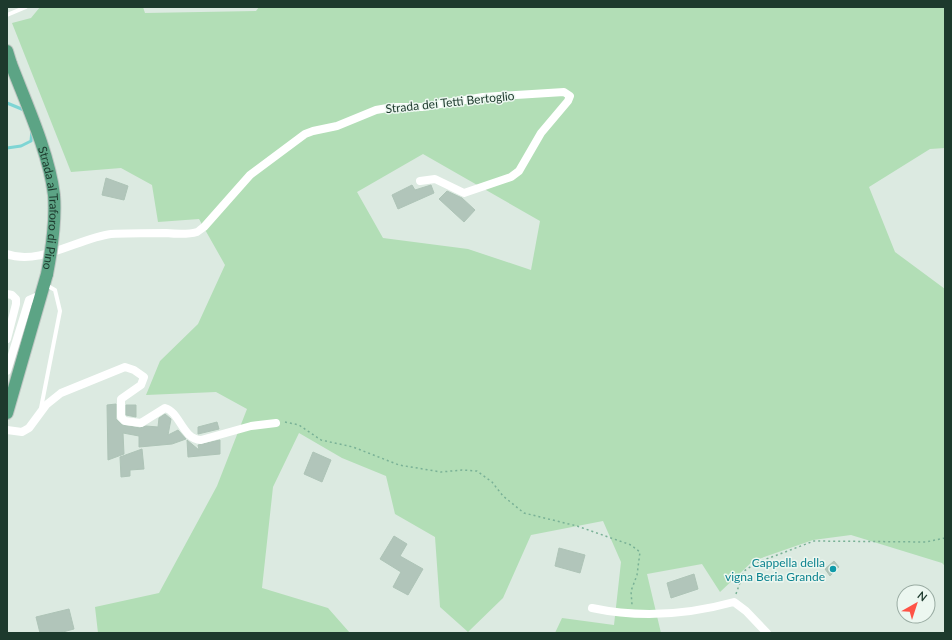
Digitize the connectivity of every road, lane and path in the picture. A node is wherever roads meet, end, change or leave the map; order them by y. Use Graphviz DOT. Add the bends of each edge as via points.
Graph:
graph roads {
  1 [pos="26,7"];
  2 [pos="7,16"];
  3 [pos="7,52"];
  4 [pos="420,181"];
  5 [pos="7,254"];
  6 [pos="44,284"];
  7 [pos="7,294"];
  8 [pos="7,339"];
  9 [pos="7,371"];
  10 [pos="7,413"];
  11 [pos="40,414"];
  12 [pos="276,423"];
  13 [pos="10,431"];
  14 [pos="945,538"];
  15 [pos="734,602"];
  16 [pos="592,608"];
  17 [pos="639,613"];
  18 [pos="767,633"];
  1 -- 2 [label="lane"];
  3 -- 6 [label="main road, Strada al Traforo di Pino, bridge" via="42,149 54,195 54,240"];
  4 -- 5 [label="street, Strada dei Tetti Bertoglio" via="435,179 464,193 510,177 519,171 537,139 570,96 564,92 483,97 422,107 376,110 337,126 305,134 250,175 197,232 110,234 40,255"];
  6 -- 9 [label="street" via="29,300"];
  6 -- 10 [label="main road, Strada al Traforo di Pino"];
  6 -- 11 [label="lane" via="56,290 60,311"];
  7 -- 8 [label="street" via="16,299"];
  11 -- 12 [label="street" via="61,393 125,367 141,374 144,381 141,386 121,399 123,420 141,423 165,408 188,434 197,440 251,426"];
  11 -- 13 [label="street" via="29,428 22,432"];
  12 -- 17 [label="path" via="299,425 321,440 353,447 399,465 441,472 477,471 524,513 577,526 631,545 640,552 637,575 631,591 631,605"];
  14 -- 15 [label="path" via="926,542 814,541 756,563 744,571"];
  15 -- 17 [label="street" via="705,610 675,614"];
  15 -- 18 [label="street"];
  16 -- 17 [label="street"];
}
